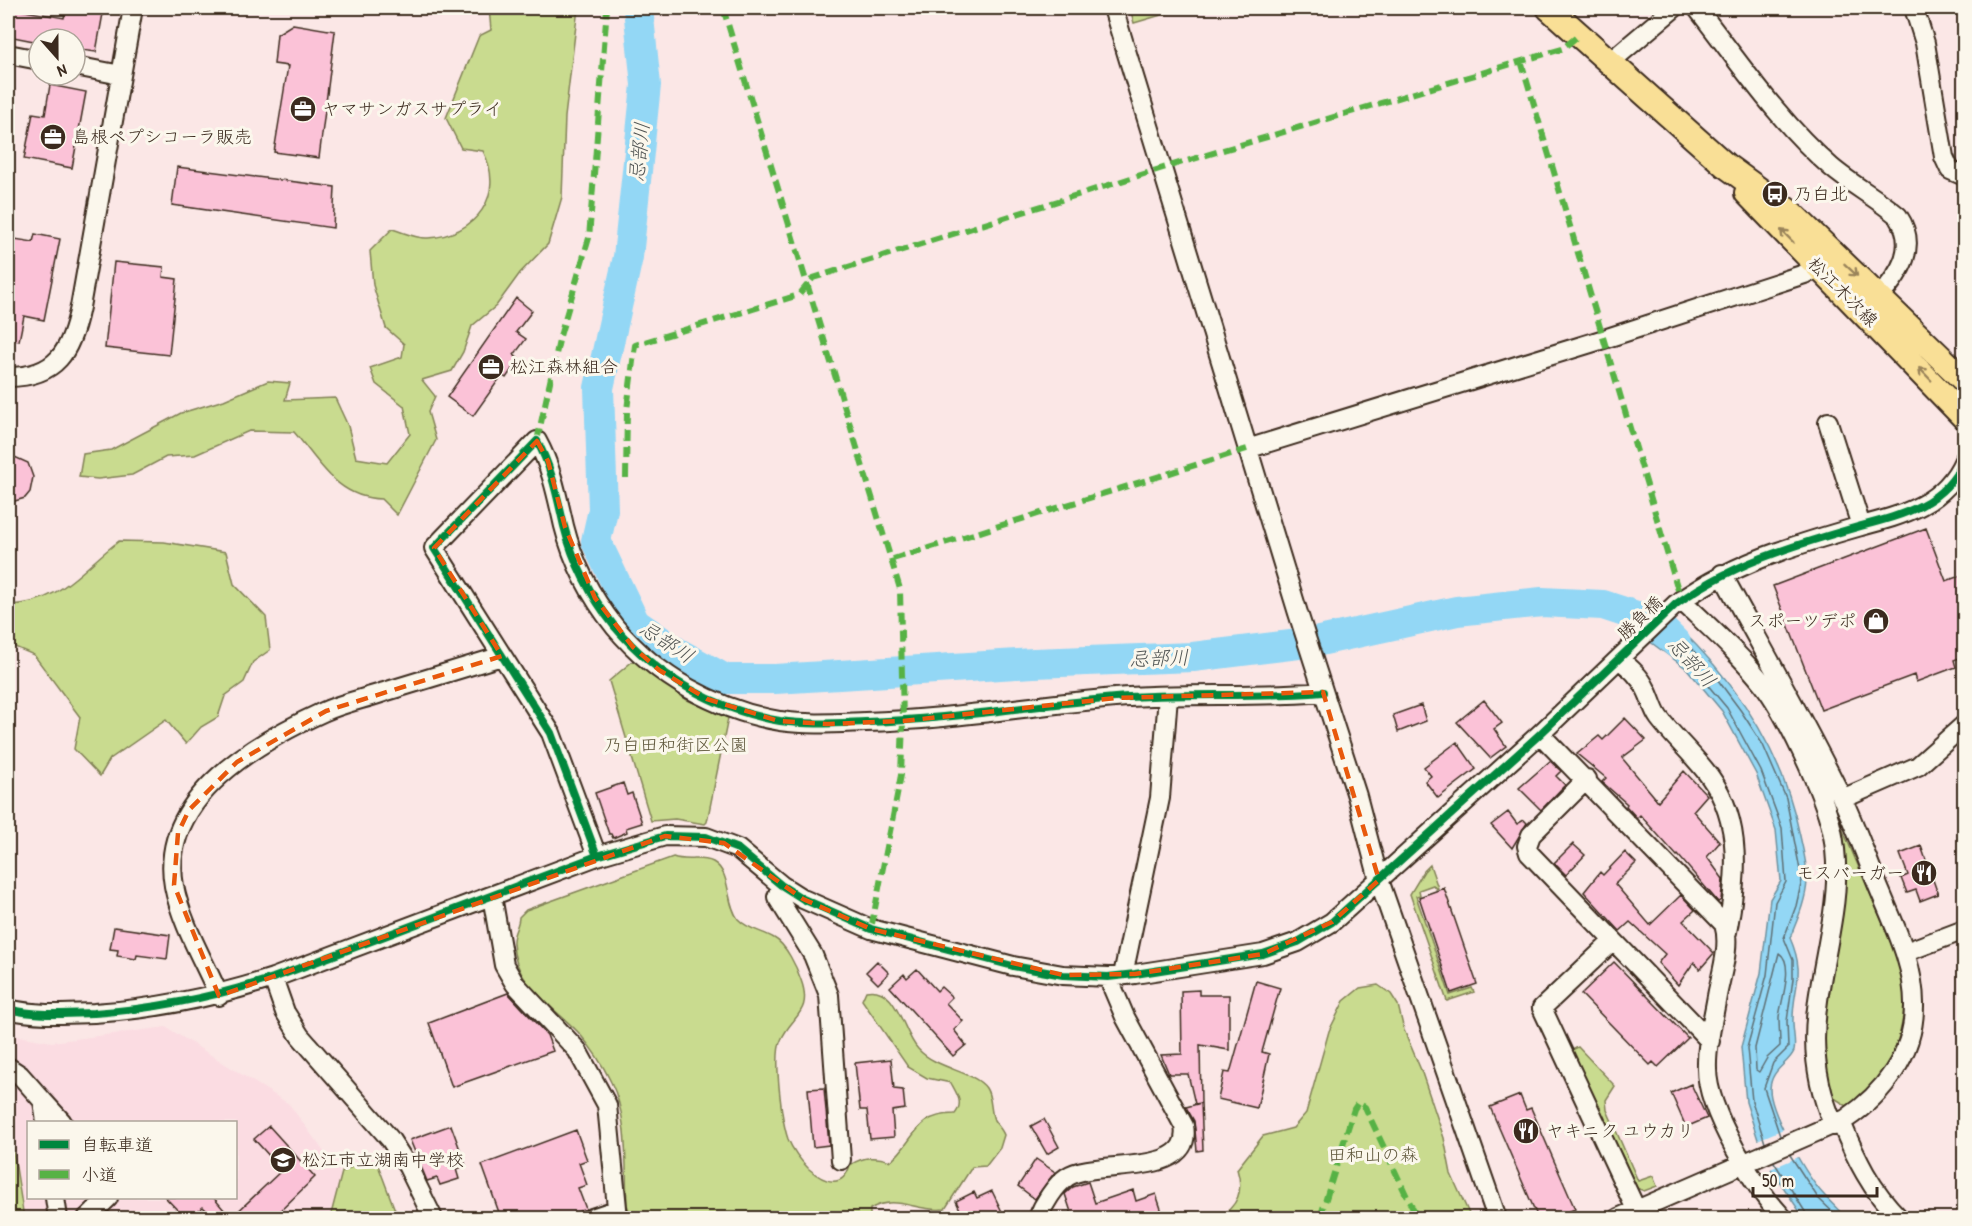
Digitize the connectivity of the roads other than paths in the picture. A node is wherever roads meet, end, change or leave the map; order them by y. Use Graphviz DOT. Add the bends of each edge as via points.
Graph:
graph roads {
  1 [pos="133,8"];
  2 [pos="1113,8"];
  3 [pos="1549,8"];
  4 [pos="1674,8"];
  5 [pos="1698,8"];
  6 [pos="1914,8"];
  7 [pos="8,54"];
  8 [pos="27,58"];
  9 [pos="1610,62"];
  10 [pos="87,68"];
  11 [pos="121,75"];
  12 [pos="1725,165"];
  13 [pos="1965,176"];
  14 [pos="1820,268"];
  15 [pos="1879,297"];
  16 [pos="8,377"];
  17 [pos="1965,380"];
  18 [pos="1965,417"];
  19 [pos="1828,422"];
  20 [pos="1247,449"];
  21 [pos="1965,460"];
  22 [pos="1861,526"];
  23 [pos="1722,574"];
  24 [pos="1679,602"];
  25 [pos="502,656"];
  26 [pos="1621,657"];
  27 [pos="1322,689"];
  28 [pos="1168,696"];
  29 [pos="1965,725"];
  30 [pos="1540,734"];
  31 [pos="1587,780"];
  32 [pos="1842,799"];
  33 [pos="597,856"];
  34 [pos="1379,880"];
  35 [pos="781,885"];
  36 [pos="492,896"];
  37 [pos="1965,930"];
  38 [pos="1727,932"];
  39 [pos="1613,941"];
  40 [pos="1906,952"];
  41 [pos="1115,976"];
  42 [pos="273,978"];
  43 [pos="219,996"];
  44 [pos="8,1009"];
  45 [pos="1710,1041"];
  46 [pos="8,1067"];
  47 [pos="43,1101"];
  48 [pos="46,1121"];
  49 [pos="61,1121"];
  50 [pos="1836,1124"];
  51 [pos="841,1160"];
  52 [pos="1749,1161"];
  53 [pos="55,1199"];
  54 [pos="106,1199"];
  55 [pos="617,1214"];
  56 [pos="1638,1215"];
  57 [pos="58,1218"];
  58 [pos="87,1218"];
  59 [pos="433,1218"];
  60 [pos="592,1218"];
  61 [pos="1038,1218"];
  62 [pos="1497,1218"];
  63 [pos="1618,1218"];
  64 [pos="1783,1218"];
  65 [pos="1899,1218"];
  1 -- 11 [label="street"];
  2 -- 20 [label="street"];
  3 -- 9 [label="main road, 松江木次線"];
  4 -- 9 [label="street"];
  5 -- 15 [label="street" via="1757,87 1809,145 1831,167 1898,216 1905,226 1909,242 1905,257"];
  6 -- 13 [label="street" via="1925,44 1944,157 1950,170"];
  7 -- 8 [label="street"];
  9 -- 12 [label="main road, 松江木次線"];
  10 -- 11 [label="street"];
  11 -- 16 [label="street" via="71,339 59,361 51,366 30,375"];
  14 -- 12 [label="main road, 松江木次線, one-way" via="1758,207"];
  12 -- 15 [label="main road, 松江木次線, one-way" via="1791,213"];
  18 -- 14 [label="main road, 松江木次線, one-way"];
  14 -- 20 [label="street"];
  15 -- 17 [label="main road, 松江木次線"];
  19 -- 22 [label="street"];
  20 -- 27 [label="street"];
  21 -- 22 [label="street, 勝負橋" via="1950,482 1927,503 1896,518"];
  22 -- 23 [label="street, 勝負橋"];
  23 -- 24 [label="street, 勝負橋"];
  23 -- 32 [label="street"];
  24 -- 26 [label="street, 勝負橋"];
  24 -- 50 [label="street" via="1746,664 1775,700 1829,811 1836,852 1836,890 1816,1002 1813,1042 1820,1089"];
  25 -- 28 [label="street" via="434,548 537,441 548,461 580,570 595,598 633,647 659,669 707,699 779,721 827,724 903,721"];
  25 -- 33 [label="street" via="555,743"];
  25 -- 43 [label="street" via="326,711 289,729 237,762 189,810 178,833 174,885"];
  26 -- 30 [label="street, 勝負橋"];
  26 -- 38 [label="street" via="1636,673 1658,716 1710,776 1726,807 1736,864"];
  27 -- 28 [label="street"];
  27 -- 34 [label="street"];
  28 -- 41 [label="street" via="1160,798"];
  29 -- 32 [label="street" via="1918,766"];
  30 -- 31 [label="street"];
  30 -- 34 [label="street, 勝負橋"];
  31 -- 38 [label="street" via="1724,924"];
  31 -- 39 [label="street" via="1531,835 1527,846 1535,860"];
  32 -- 40 [label="street"];
  33 -- 35 [label="street, 勝負橋" via="665,836 706,837 738,849"];
  33 -- 36 [label="street, 勝負橋"];
  34 -- 41 [label="street, 勝負橋" via="1332,922 1298,942 1263,954"];
  34 -- 62 [label="street"];
  35 -- 41 [label="street, 勝負橋" via="871,929 1013,966 1063,975"];
  35 -- 51 [label="street" via="777,897 813,955 829,995"];
  36 -- 42 [label="street, 勝負橋"];
  36 -- 55 [label="street" via="504,965 515,984 577,1050 607,1105"];
  37 -- 40 [label="street"];
  38 -- 45 [label="street"];
  39 -- 45 [label="street"];
  39 -- 56 [label="street" via="1542,1008"];
  40 -- 50 [label="street" via="1914,1009 1903,1056 1863,1108"];
  41 -- 61 [label="street" via="1125,1017 1184,1126 1186,1137 1182,1147 1167,1157 1067,1177"];
  42 -- 43 [label="street, 勝負橋"];
  42 -- 59 [label="street" via="285,1012 300,1036 390,1139"];
  43 -- 44 [label="street, 勝負橋" via="160,1007 63,1015"];
  45 -- 52 [label="street" via="1707,1082 1718,1111"];
  46 -- 47 [label="street"];
  47 -- 48 [label="street"];
  47 -- 49 [label="street"];
  50 -- 52 [label="street"];
  50 -- 65 [label="street" via="1860,1169"];
  52 -- 56 [label="street"];
  52 -- 64 [label="street" via="1755,1184"];
  53 -- 57 [label="street"];
  54 -- 58 [label="street"];
  55 -- 60 [label="street"];
  56 -- 63 [label="street"];
}
